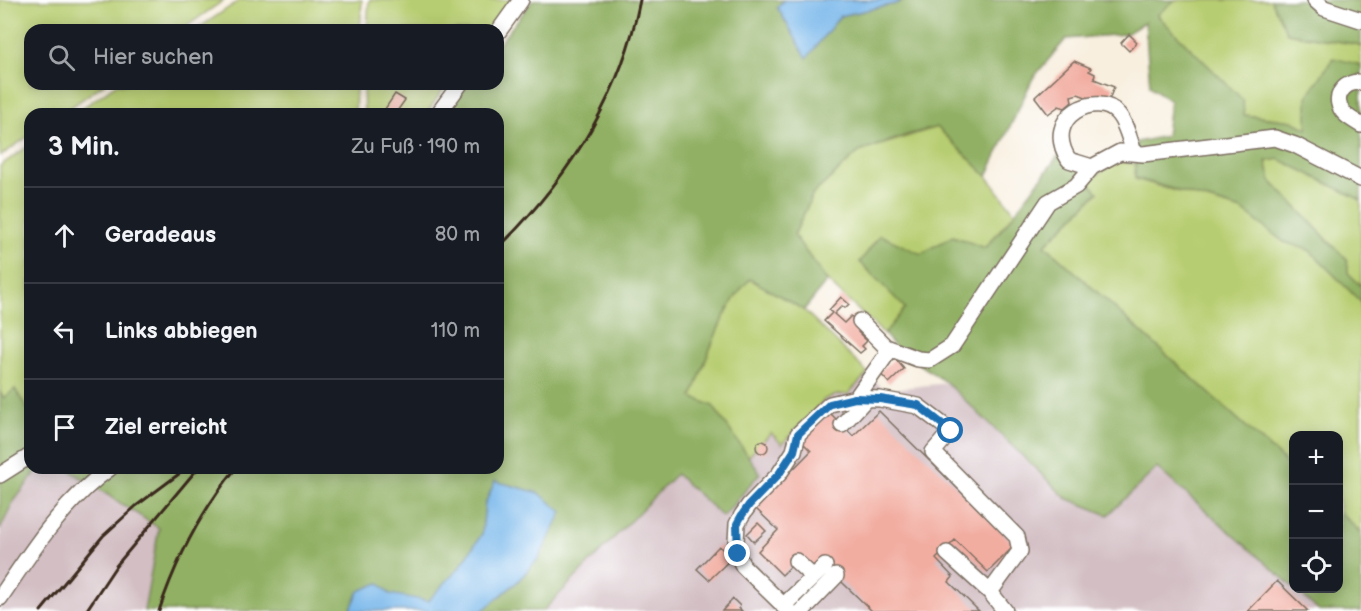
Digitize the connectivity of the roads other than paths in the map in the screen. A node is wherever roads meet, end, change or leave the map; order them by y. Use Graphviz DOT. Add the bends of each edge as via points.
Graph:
graph roads {
  1 [pos="521,0"];
  2 [pos="1316,0"];
  3 [pos="1361,20"];
  4 [pos="504,24"];
  5 [pos="1361,82"];
  6 [pos="456,90"];
  7 [pos="442,108"];
  8 [pos="1361,125"];
  9 [pos="1134,152"];
  10 [pos="1092,166"];
  11 [pos="1361,179"];
  12 [pos="860,321"];
  13 [pos="886,346"];
  14 [pos="861,398"];
  15 [pos="842,425"];
  16 [pos="24,460"];
  17 [pos="103,474"];
  18 [pos="0,475"];
  19 [pos="947,553"];
  20 [pos="792,565"];
  21 [pos="809,580"];
  22 [pos="990,592"];
  23 [pos="0,598"];
  24 [pos="786,608"];
  25 [pos="802,611"];
  26 [pos="1005,611"];
  1 -- 4 [label="street"];
  2 -- 3 [label="street" via="1324,8"];
  5 -- 8 [label="street" via="1344,86 1338,104 1344,114"];
  6 -- 7 [label="street"];
  9 -- 10 [label="street" via="1120,152"];
  9 -- 10 [label="street" via="1119,114 1103,106 1083,107 1067,120 1060,137 1069,160"];
  9 -- 11 [label="street" via="1161,153 1275,138"];
  10 -- 13 [label="street" via="1076,186 1048,202 952,346 930,360"];
  12 -- 13 [label="street"];
  13 -- 14 [label="street" via="887,354"];
  14 -- 15 [label="street"];
  14 -- 22 [label="street" via="918,405 951,431 933,452 1017,537 1020,551"];
  14 -- 24 [label="street" via="830,404 798,434 794,451 779,474 749,505 737,524 737,548 743,566"];
  16 -- 18 [label="street"];
  17 -- 23 [label="street" via="41,536"];
  19 -- 22 [label="street"];
  20 -- 21 [label="street"];
  21 -- 24 [label="street"];
  21 -- 25 [label="street" via="831,571"];
  22 -- 26 [label="street"];
}
